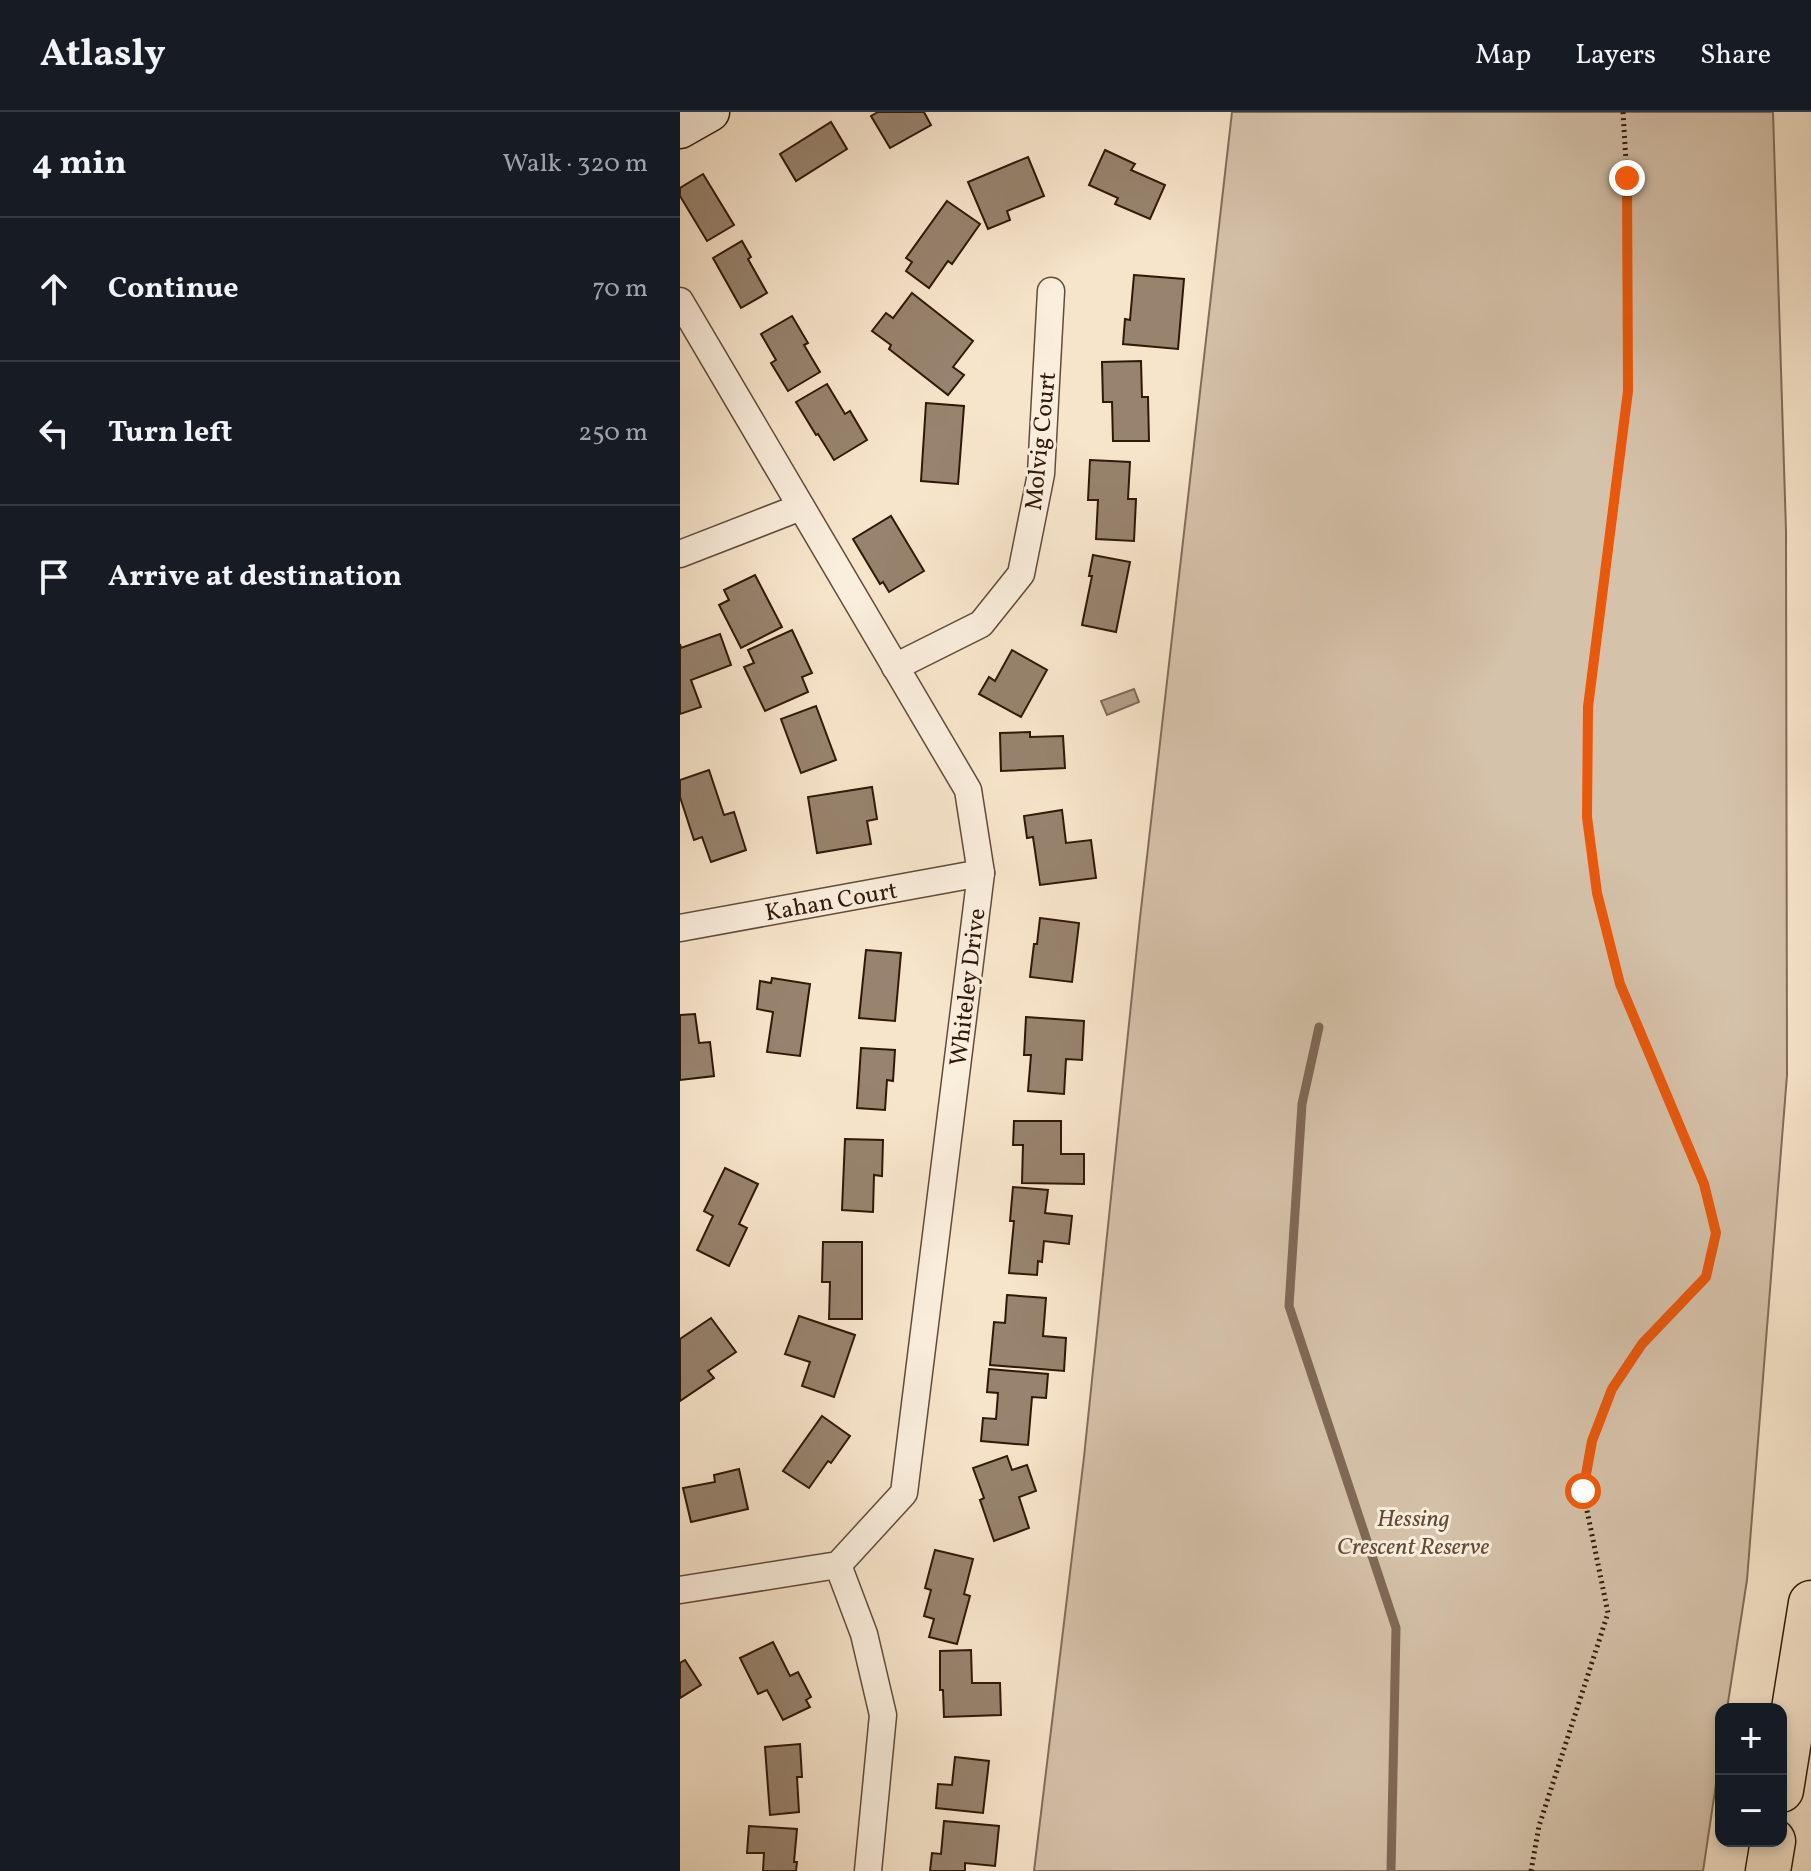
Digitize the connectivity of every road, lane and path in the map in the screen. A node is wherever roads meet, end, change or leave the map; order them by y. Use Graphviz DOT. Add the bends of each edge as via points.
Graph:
graph roads {
  1 [pos="710,112"];
  2 [pos="1623,112"];
  3 [pos="680,129"];
  4 [pos="1051,291"];
  5 [pos="680,301"];
  6 [pos="801,507"];
  7 [pos="680,554"];
  8 [pos="895,667"];
  9 [pos="981,873"];
  10 [pos="680,928"];
  11 [pos="838,1565"];
  12 [pos="680,1590"];
  13 [pos="1811,1603"];
  14 [pos="1783,1775"];
  15 [pos="1772,1847"];
  16 [pos="868,1871"];
  17 [pos="1531,1871"];
  18 [pos="1768,1871"];
  1 -- 3 [label="street"];
  2 -- 17 [label="path" via="1628,391 1588,707 1587,817 1597,893 1620,984 1704,1184 1716,1233 1706,1277 1642,1344 1612,1389 1592,1441 1583,1491 1608,1613 1539,1826"];
  4 -- 8 [label="street, Molvig Court" via="1041,474 1021,574 981,624"];
  5 -- 6 [label="street, Whiteley Drive"];
  6 -- 7 [label="street"];
  6 -- 8 [label="street, Whiteley Drive"];
  8 -- 9 [label="street, Whiteley Drive" via="968,790"];
  9 -- 10 [label="street, Kahan Court"];
  9 -- 11 [label="street, Whiteley Drive" via="904,1493"];
  11 -- 12 [label="street"];
  11 -- 16 [label="street" via="864,1634 883,1715"];
  13 -- 14 [label="highway"];
  15 -- 18 [label="highway"];
}
